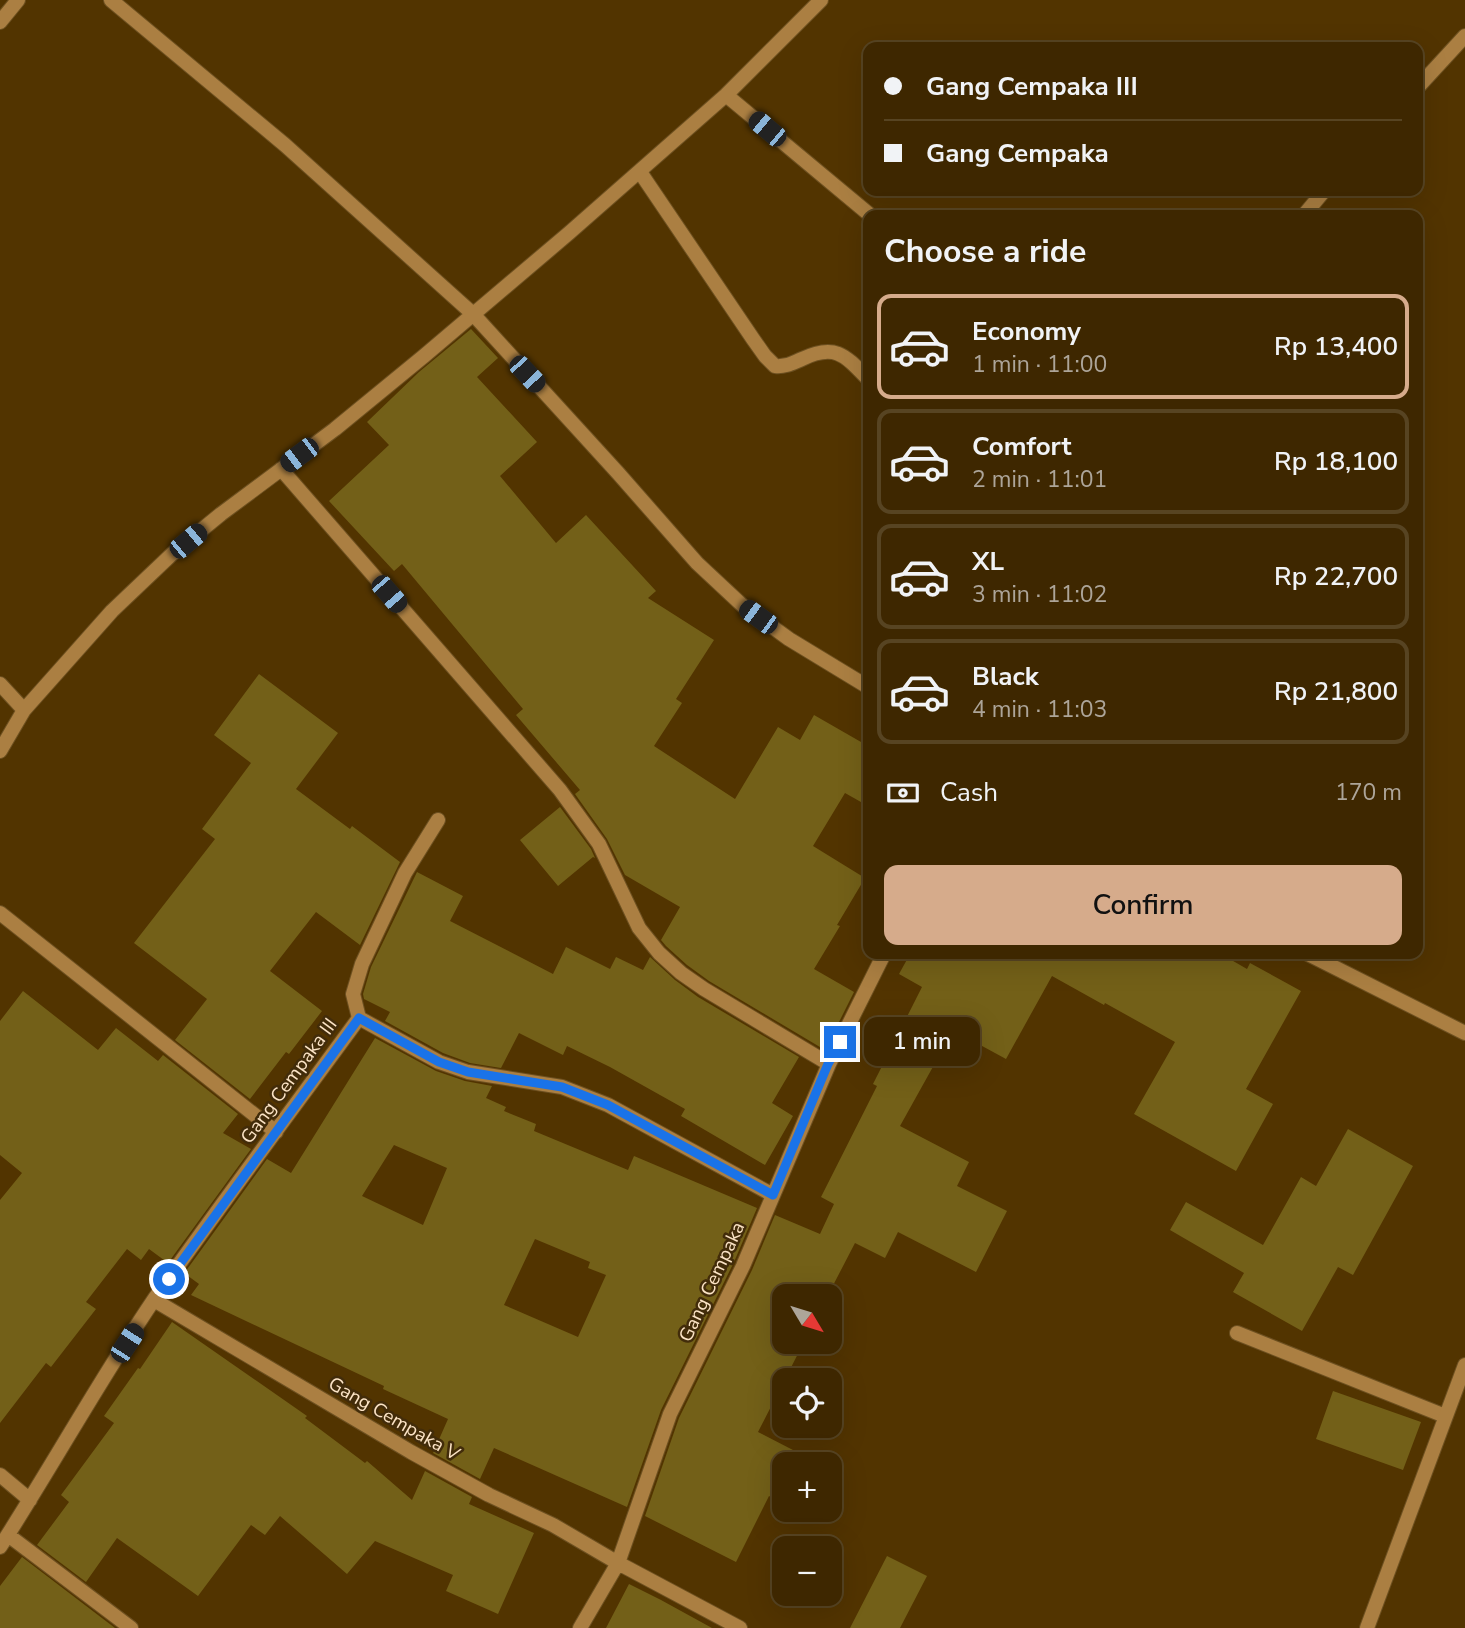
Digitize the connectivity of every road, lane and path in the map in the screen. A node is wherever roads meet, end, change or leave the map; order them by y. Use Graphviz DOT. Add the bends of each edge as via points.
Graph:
graph roads {
  1 [pos="18,0"];
  2 [pos="111,0"];
  3 [pos="821,0"];
  4 [pos="0,22"];
  5 [pos="1465,36"];
  6 [pos="1423,82"];
  7 [pos="726,95"];
  8 [pos="640,172"];
  9 [pos="1320,196"];
  10 [pos="864,210"];
  11 [pos="1308,210"];
  12 [pos="473,314"];
  13 [pos="863,374"];
  14 [pos="281,469"];
  15 [pos="0,684"];
  16 [pos="863,684"];
  17 [pos="24,710"];
  18 [pos="0,751"];
  19 [pos="438,820"];
  20 [pos="0,913"];
  21 [pos="881,959"];
  22 [pos="1318,959"];
  23 [pos="359,1018"];
  24 [pos="1465,1033"];
  25 [pos="828,1064"];
  26 [pos="276,1132"];
  27 [pos="773,1195"];
  28 [pos="154,1300"];
  29 [pos="1237,1333"];
  30 [pos="1465,1365"];
  31 [pos="1445,1416"];
  32 [pos="0,1475"];
  33 [pos="30,1500"];
  34 [pos="4,1541"];
  35 [pos="618,1563"];
  36 [pos="131,1628"];
  37 [pos="580,1628"];
  38 [pos="740,1628"];
  39 [pos="1367,1628"];
  1 -- 4 [label="street"];
  2 -- 12 [label="street" via="285,145"];
  3 -- 7 [label="street"];
  5 -- 6 [label="street"];
  7 -- 8 [label="street"];
  7 -- 10 [label="street"];
  8 -- 12 [label="street"];
  8 -- 13 [label="street" via="775,366 785,367 815,352 833,351"];
  9 -- 11 [label="street"];
  12 -- 14 [label="street"];
  12 -- 16 [label="street" via="697,563 742,605"];
  14 -- 17 [label="street" via="172,554 112,611"];
  14 -- 25 [label="street" via="579,814 599,844 639,928 659,953 704,989"];
  15 -- 17 [label="street"];
  17 -- 18 [label="street"];
  19 -- 23 [label="street" via="405,873 362,964 353,994"];
  20 -- 26 [label="street"];
  21 -- 25 [label="street, Gang Cempaka"];
  22 -- 24 [label="street"];
  23 -- 26 [label="street, Gang Cempaka III"];
  23 -- 27 [label="street, Gang Cempaka III" via="458,1069 562,1087 608,1105"];
  25 -- 27 [label="street, Gang Cempaka"];
  26 -- 28 [label="street, Gang Cempaka III"];
  27 -- 35 [label="street, Gang Cempaka" via="670,1414"];
  28 -- 33 [label="street, Gang Cempaka III"];
  28 -- 35 [label="street, Gang Cempaka V" via="411,1452"];
  29 -- 31 [label="street"];
  30 -- 31 [label="street"];
  31 -- 39 [label="street"];
  32 -- 33 [label="street"];
  33 -- 34 [label="street, Gang Cempaka III"];
  34 -- 36 [label="street"];
  35 -- 37 [label="street, Gang Cempaka"];
  35 -- 38 [label="street, Gang Cempaka V"];
}
